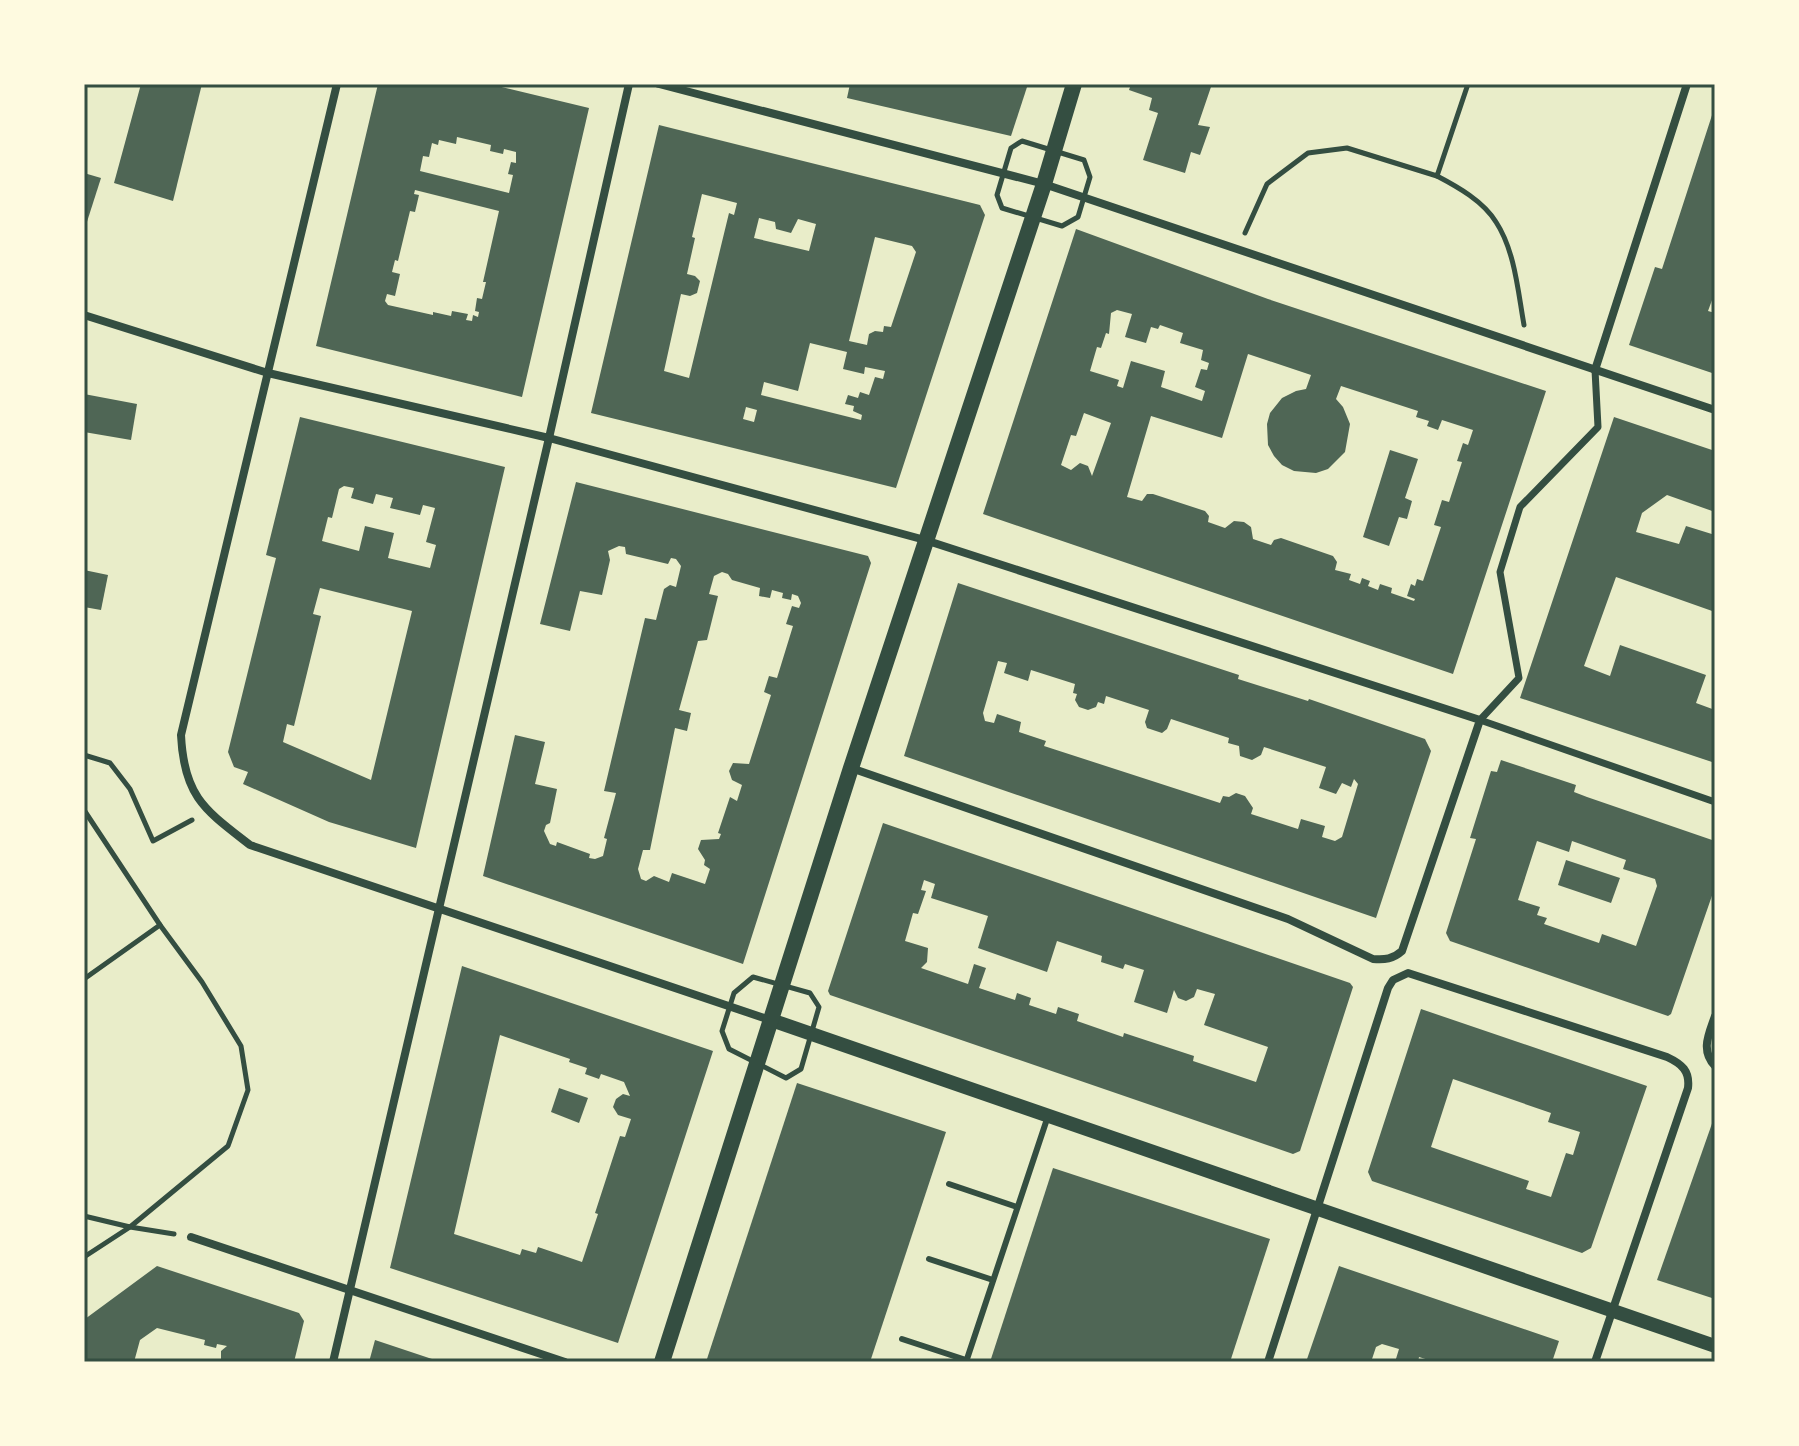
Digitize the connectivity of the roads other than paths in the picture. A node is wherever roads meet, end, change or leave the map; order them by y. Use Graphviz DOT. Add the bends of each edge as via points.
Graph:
graph roads {
  1 [pos="337,84"];
  2 [pos="629,84"];
  3 [pos="659,84"];
  4 [pos="1074,84"];
  5 [pos="1687,84"];
  6 [pos="1044,184"];
  7 [pos="84,315"];
  8 [pos="1595,370"];
  9 [pos="268,373"];
  10 [pos="1715,410"];
  11 [pos="549,438"];
  12 [pos="925,540"];
  13 [pos="1480,720"];
  14 [pos="851,768"];
  15 [pos="1715,802"];
  16 [pos="439,908"];
  17 [pos="1715,1016"];
  18 [pos="771,1020"];
  19 [pos="1715,1066"];
  20 [pos="1048,1116"];
  21 [pos="949,1184"];
  22 [pos="1017,1207"];
  23 [pos="1318,1209"];
  24 [pos="191,1237"];
  25 [pos="929,1259"];
  26 [pos="993,1280"];
  27 [pos="350,1290"];
  28 [pos="1613,1311"];
  29 [pos="902,1339"];
  30 [pos="1715,1346"];
  31 [pos="966,1361"];
  32 [pos="333,1362"];
  33 [pos="565,1362"];
  34 [pos="662,1362"];
  35 [pos="1268,1362"];
  36 [pos="1595,1362"];
  1 -- 9 [label="street"];
  2 -- 11 [label="street"];
  3 -- 6 [label="street"];
  4 -- 6 [label="main road"];
  5 -- 8 [label="street"];
  6 -- 8 [label="street"];
  6 -- 12 [label="main road"];
  7 -- 9 [label="street"];
  8 -- 10 [label="street"];
  8 -- 13 [label="street" via="1598,427 1520,507 1500,572 1519,678"];
  9 -- 11 [label="street"];
  9 -- 16 [label="street" via="181,735 192,788 207,812 250,845"];
  11 -- 12 [label="street"];
  11 -- 16 [label="street"];
  12 -- 13 [label="street"];
  12 -- 14 [label="main road"];
  13 -- 14 [label="street" via="1402,951 1389,959 1373,959 1288,919"];
  13 -- 15 [label="street"];
  14 -- 18 [label="main road"];
  16 -- 18 [label="street"];
  16 -- 27 [label="street"];
  17 -- 19 [label="street" via="1705,1047"];
  18 -- 20 [label="street"];
  18 -- 34 [label="main road"];
  20 -- 22 [label="lane"];
  20 -- 23 [label="street"];
  21 -- 22 [label="lane"];
  22 -- 26 [label="lane"];
  23 -- 28 [label="street"];
  23 -- 28 [label="street" via="1388,988 1399,976 1432,979 1667,1057 1685,1069 1688,1088"];
  23 -- 35 [label="street"];
  24 -- 27 [label="street"];
  25 -- 26 [label="lane"];
  26 -- 31 [label="lane"];
  27 -- 32 [label="street"];
  27 -- 33 [label="street"];
  28 -- 30 [label="street"];
  28 -- 36 [label="street"];
  29 -- 31 [label="lane"];
}
